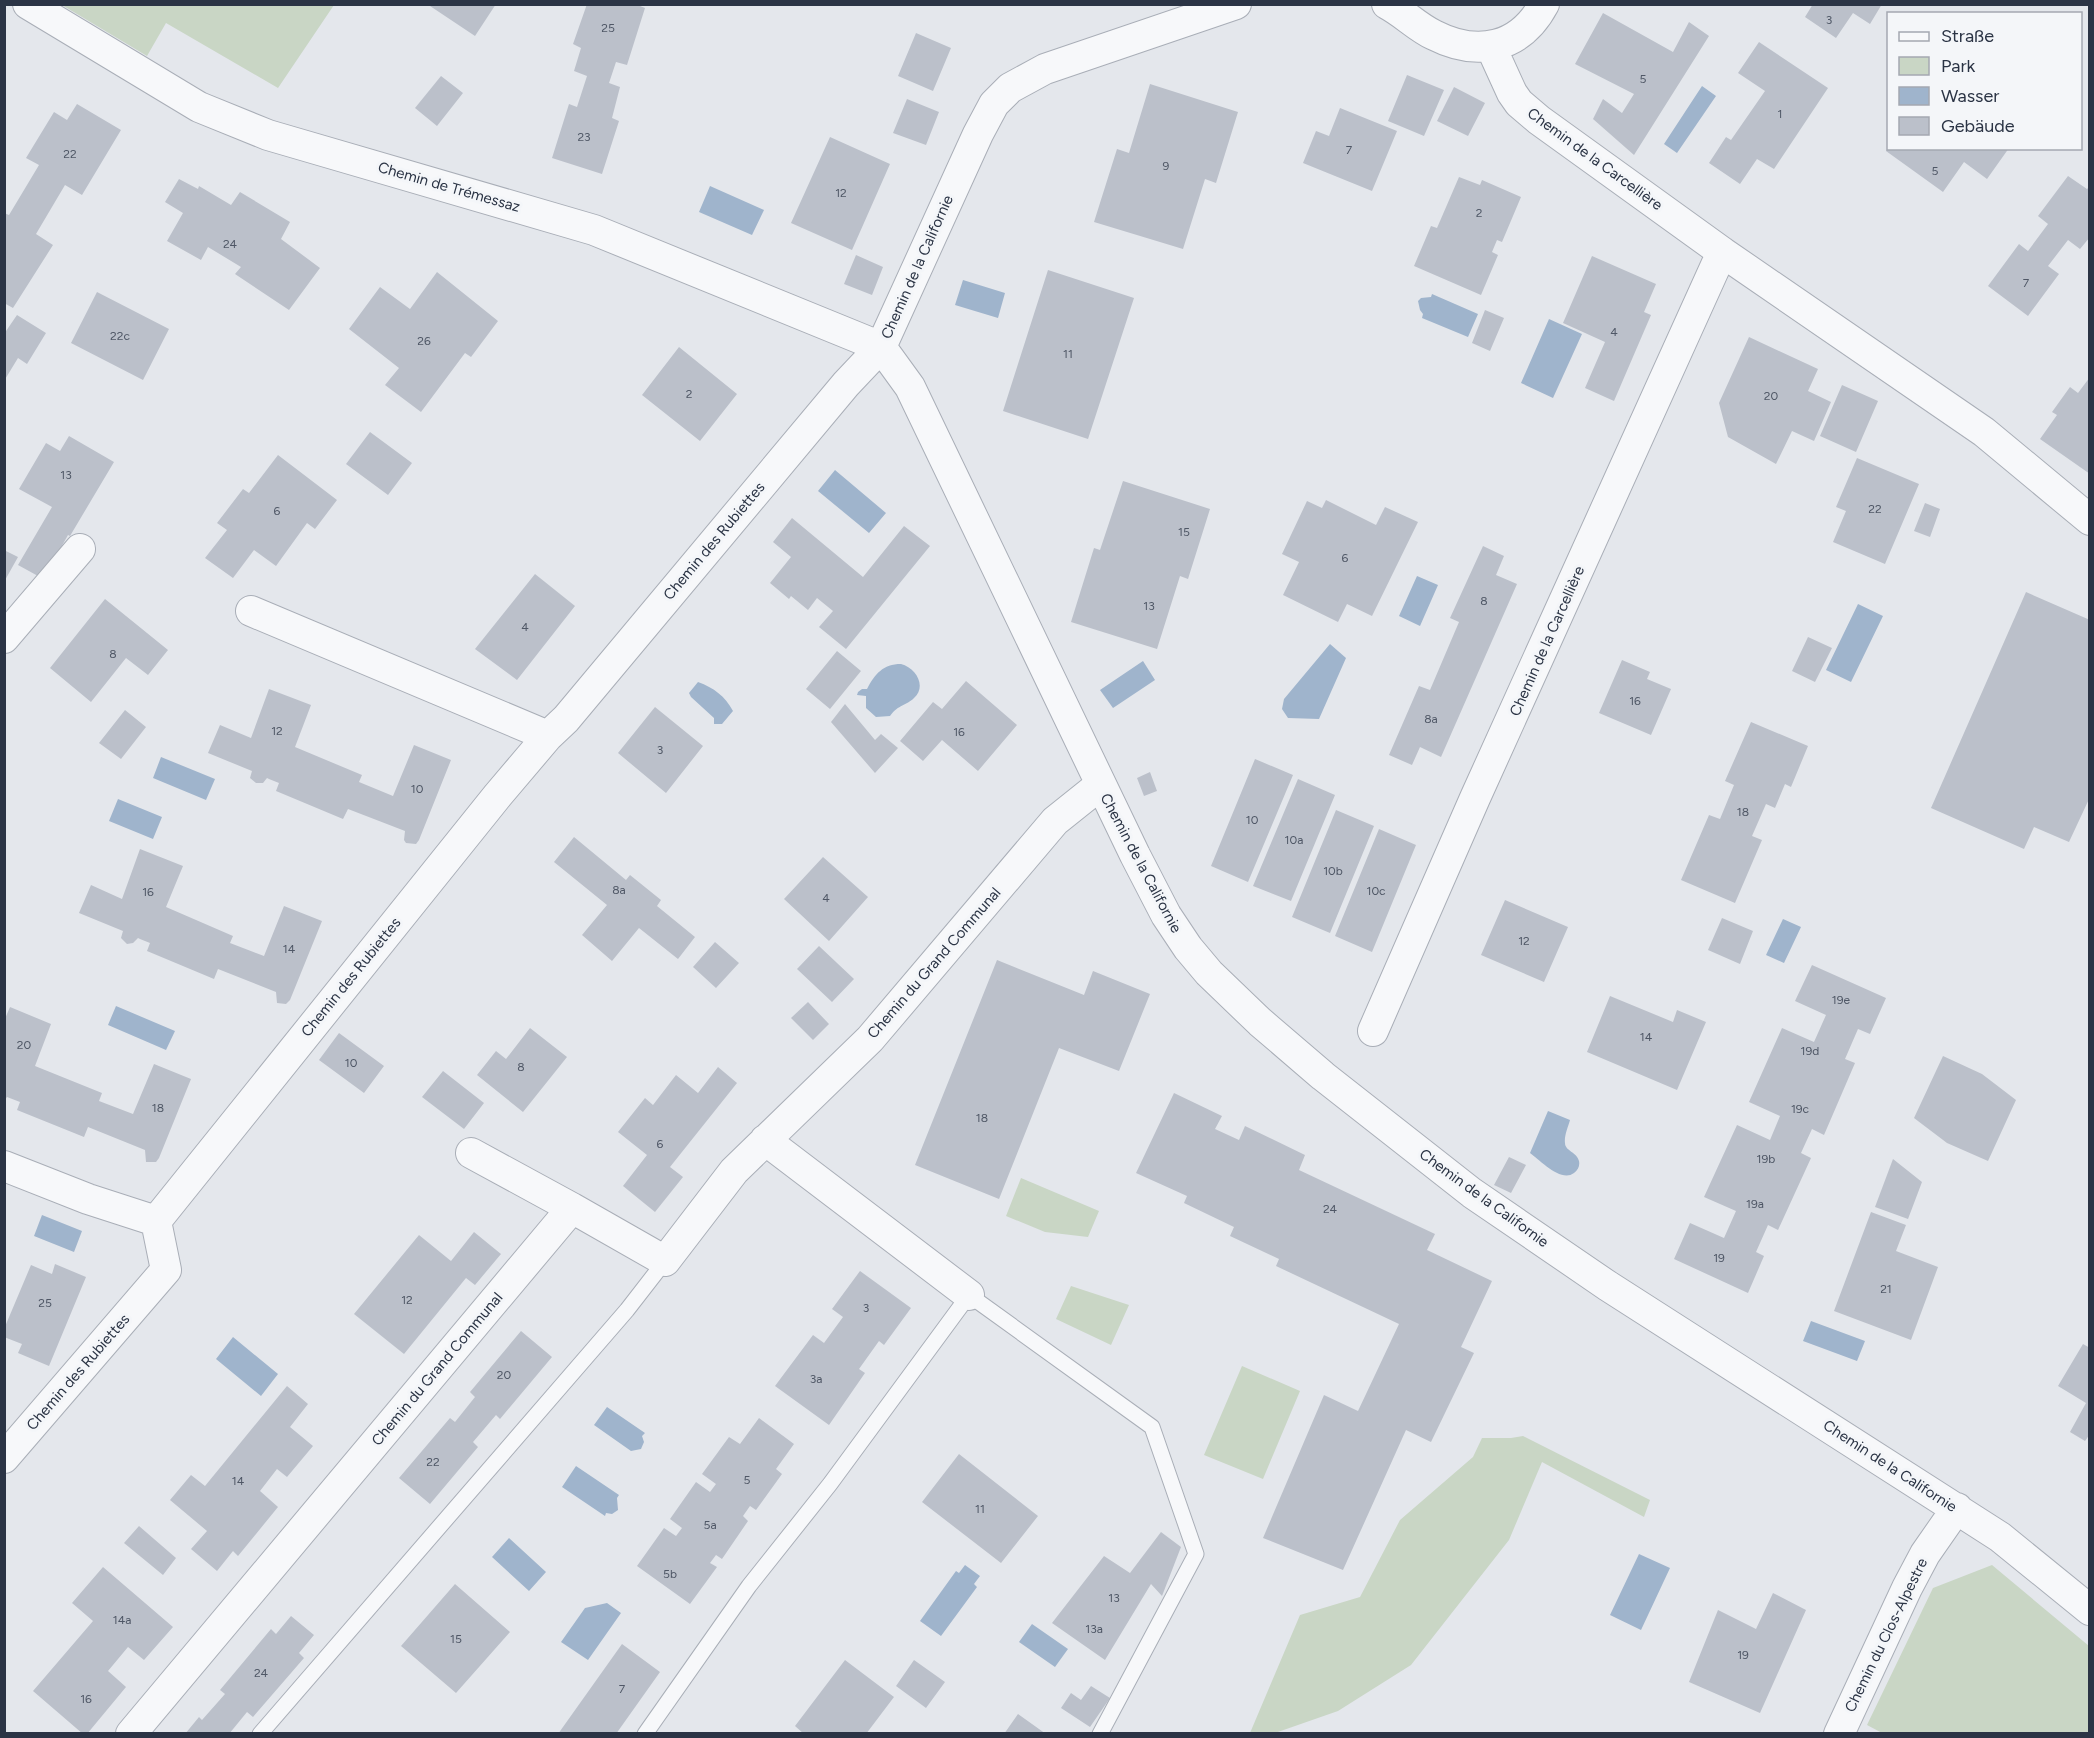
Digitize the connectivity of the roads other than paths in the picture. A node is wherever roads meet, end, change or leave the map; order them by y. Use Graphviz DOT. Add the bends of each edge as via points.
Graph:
graph roads {
  1 [pos="28,4"];
  2 [pos="1236,4"];
  3 [pos="1387,4"];
  4 [pos="1544,4"];
  5 [pos="1491,47"];
  6 [pos="1722,252"];
  7 [pos="881,347"];
  8 [pos="2090,520"];
  9 [pos="80,549"];
  10 [pos="251,612"];
  11 [pos="4,638"];
  12 [pos="548,735"];
  13 [pos="1100,785"];
  14 [pos="1373,1031"];
  15 [pos="765,1140"];
  16 [pos="471,1153"];
  17 [pos="4,1166"];
  18 [pos="572,1208"];
  19 [pos="156,1221"];
  20 [pos="665,1261"];
  21 [pos="969,1295"];
  22 [pos="4,1458"];
  23 [pos="1957,1508"];
  24 [pos="2090,1610"];
  25 [pos="131,1734"];
  26 [pos="260,1734"];
  27 [pos="645,1734"];
  28 [pos="1100,1734"];
  29 [pos="1839,1734"];
  1 -- 7 [label="street, Chemin de Trémessaz" via="199,107 268,135 594,230"];
  2 -- 7 [label="street, Chemin de la Californie" via="1061,62 1001,97 978,134"];
  3 -- 5 [label="street" via="1453,44"];
  4 -- 5 [label="street" via="1526,30"];
  5 -- 6 [label="street, Chemin de la Carcellière" via="1508,88 1519,103"];
  6 -- 8 [label="street, Chemin de la Carcellière" via="1984,432"];
  6 -- 14 [label="street, Chemin de la Carcellière"];
  7 -- 12 [label="street, Chemin des Rubiettes" via="566,719"];
  7 -- 13 [label="street, Chemin de la Californie" via="910,387"];
  9 -- 11 [label="street"];
  10 -- 12 [label="street"];
  12 -- 19 [label="street, Chemin des Rubiettes"];
  13 -- 15 [label="street, Chemin du Grand Communal" via="1055,821 870,1039"];
  13 -- 23 [label="street, Chemin de la Californie" via="1161,905 1188,948 1217,981 1310,1066 1472,1193 1608,1286"];
  15 -- 20 [label="street, Chemin du Grand Communal" via="734,1171"];
  15 -- 21 [label="street"];
  16 -- 18 [label="street"];
  17 -- 19 [label="street"];
  18 -- 20 [label="street"];
  18 -- 25 [label="street, Chemin du Grand Communal"];
  19 -- 22 [label="street, Chemin des Rubiettes" via="166,1270"];
  20 -- 26 [label="lane" via="627,1310"];
  21 -- 27 [label="lane" via="830,1484 749,1586"];
  21 -- 28 [label="lane" via="1152,1427 1196,1554"];
  23 -- 24 [label="street, Chemin de la Californie" via="2000,1537"];
  23 -- 29 [label="street, Chemin du Clos-Alpestre" via="1925,1554"];
}
